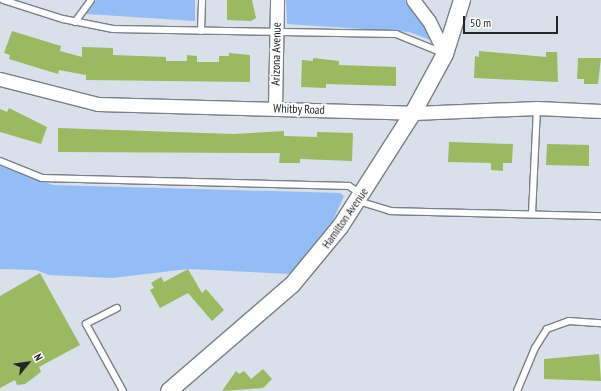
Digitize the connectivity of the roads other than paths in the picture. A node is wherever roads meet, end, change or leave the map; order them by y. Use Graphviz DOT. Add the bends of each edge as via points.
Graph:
graph roads {
  1 [pos="3,0"];
  2 [pos="91,0"];
  3 [pos="202,0"];
  4 [pos="277,0"];
  5 [pos="413,0"];
  6 [pos="462,0"];
  7 [pos="75,22"];
  8 [pos="276,29"];
  9 [pos="201,31"];
  10 [pos="445,54"];
  11 [pos="0,78"];
  12 [pos="275,108"];
  13 [pos="537,108"];
  14 [pos="601,111"];
  15 [pos="413,113"];
  16 [pos="0,161"];
  17 [pos="360,198"];
  18 [pos="532,214"];
  19 [pos="601,216"];
  20 [pos="117,308"];
  21 [pos="601,322"];
  22 [pos="123,391"];
  23 [pos="169,391"];
  24 [pos="517,391"];
  1 -- 7 [label="lane"];
  2 -- 7 [label="lane"];
  3 -- 9 [label="lane"];
  4 -- 8 [label="street, Arizona Avenue"];
  5 -- 10 [label="street" via="429,20"];
  6 -- 10 [label="street, Hamilton Avenue"];
  7 -- 9 [label="lane" via="113,29"];
  8 -- 9 [label="lane"];
  8 -- 10 [label="lane" via="396,34"];
  8 -- 12 [label="street, Arizona Avenue"];
  10 -- 15 [label="street, Hamilton Avenue"];
  11 -- 12 [label="street, Whitby Road" via="65,98 98,104"];
  12 -- 15 [label="street, Whitby Road"];
  13 -- 14 [label="street, Whitby Road"];
  13 -- 15 [label="street, Whitby Road"];
  13 -- 18 [label="lane"];
  15 -- 17 [label="street, Hamilton Avenue"];
  16 -- 17 [label="lane" via="42,178 349,186"];
  17 -- 18 [label="lane" via="390,211"];
  17 -- 23 [label="street, Hamilton Avenue" via="292,285"];
  18 -- 19 [label="lane"];
  20 -- 22 [label="lane" via="86,324"];
  21 -- 24 [label="lane" via="569,321 547,329 535,348"];
}
